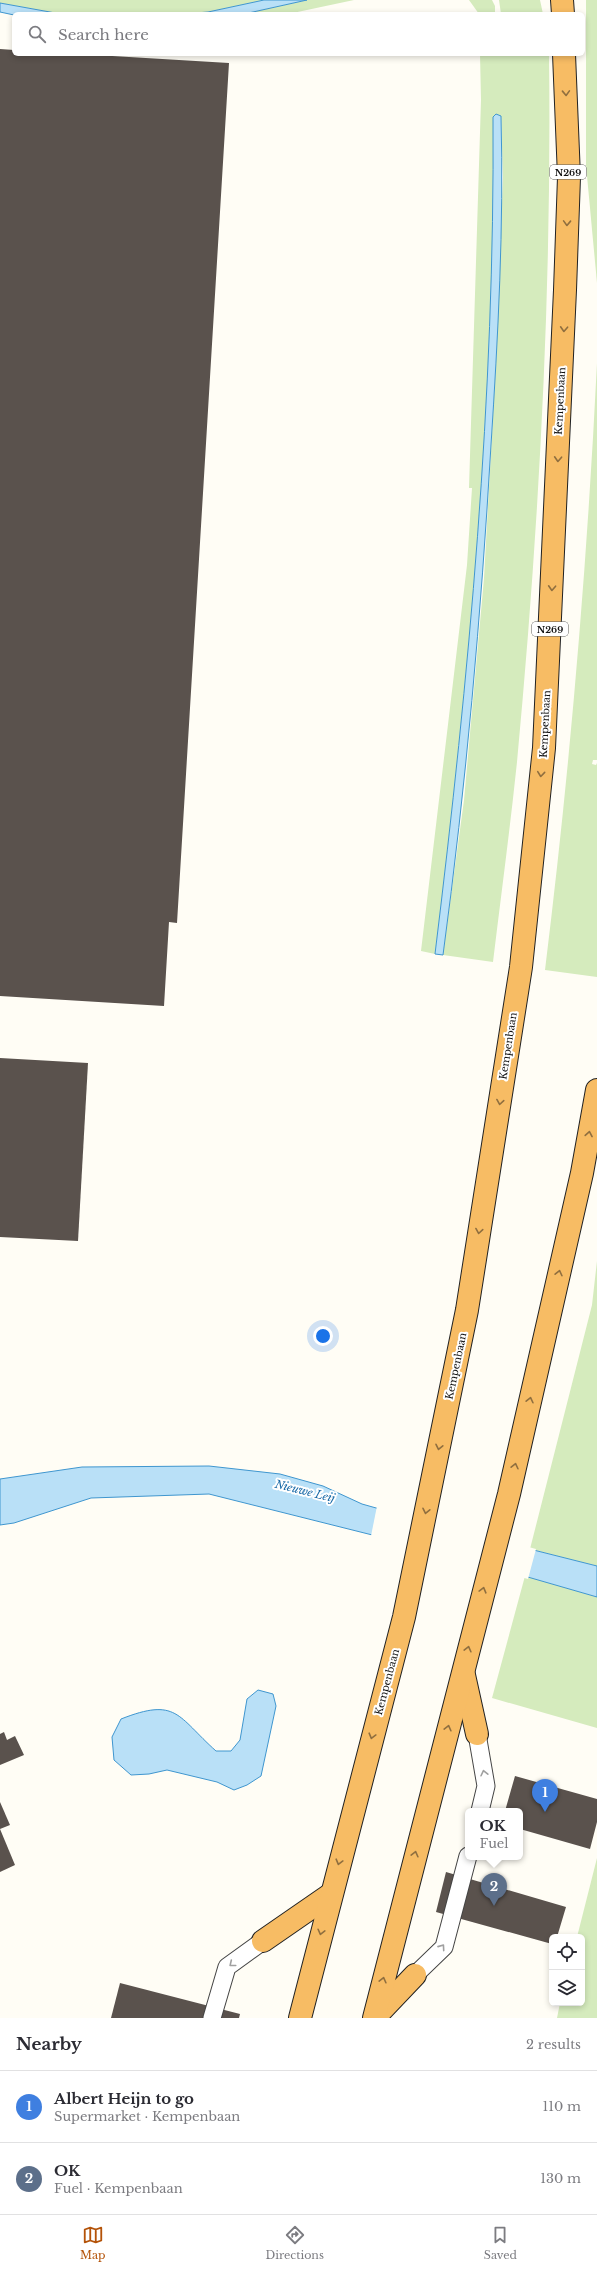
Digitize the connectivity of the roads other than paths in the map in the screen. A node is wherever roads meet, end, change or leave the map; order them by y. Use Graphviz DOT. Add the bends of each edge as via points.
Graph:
graph roads {
  1 [pos="562,0"];
  2 [pos="563,12"];
  3 [pos="564,56"];
  4 [pos="597,1090"];
  5 [pos="462,1670"];
  6 [pos="477,1734"];
  7 [pos="481,1808"];
  8 [pos="467,1860"];
  9 [pos="331,1894"];
  10 [pos="263,1941"];
  11 [pos="415,1975"];
  12 [pos="212,2018"];
  13 [pos="300,2018"];
  14 [pos="374,2018"];
  1 -- 2 [label="highway"];
  3 -- 9 [label="highway, Kempenbaan / N269, one-way" via="569,177 566,290 545,740 521,967 467,1310 434,1473 404,1617"];
  5 -- 4 [label="highway, one-way" via="509,1494 582,1173"];
  5 -- 6 [label="highway"];
  14 -- 5 [label="highway, one-way"];
  7 -- 6 [label="lane, one-way" via="486,1786"];
  11 -- 8 [label="lane, one-way" via="444,1946"];
  9 -- 10 [label="highway"];
  9 -- 13 [label="highway, Kempenbaan, one-way"];
  10 -- 12 [label="lane, one-way" via="227,1967"];
  11 -- 14 [label="highway"];
}
